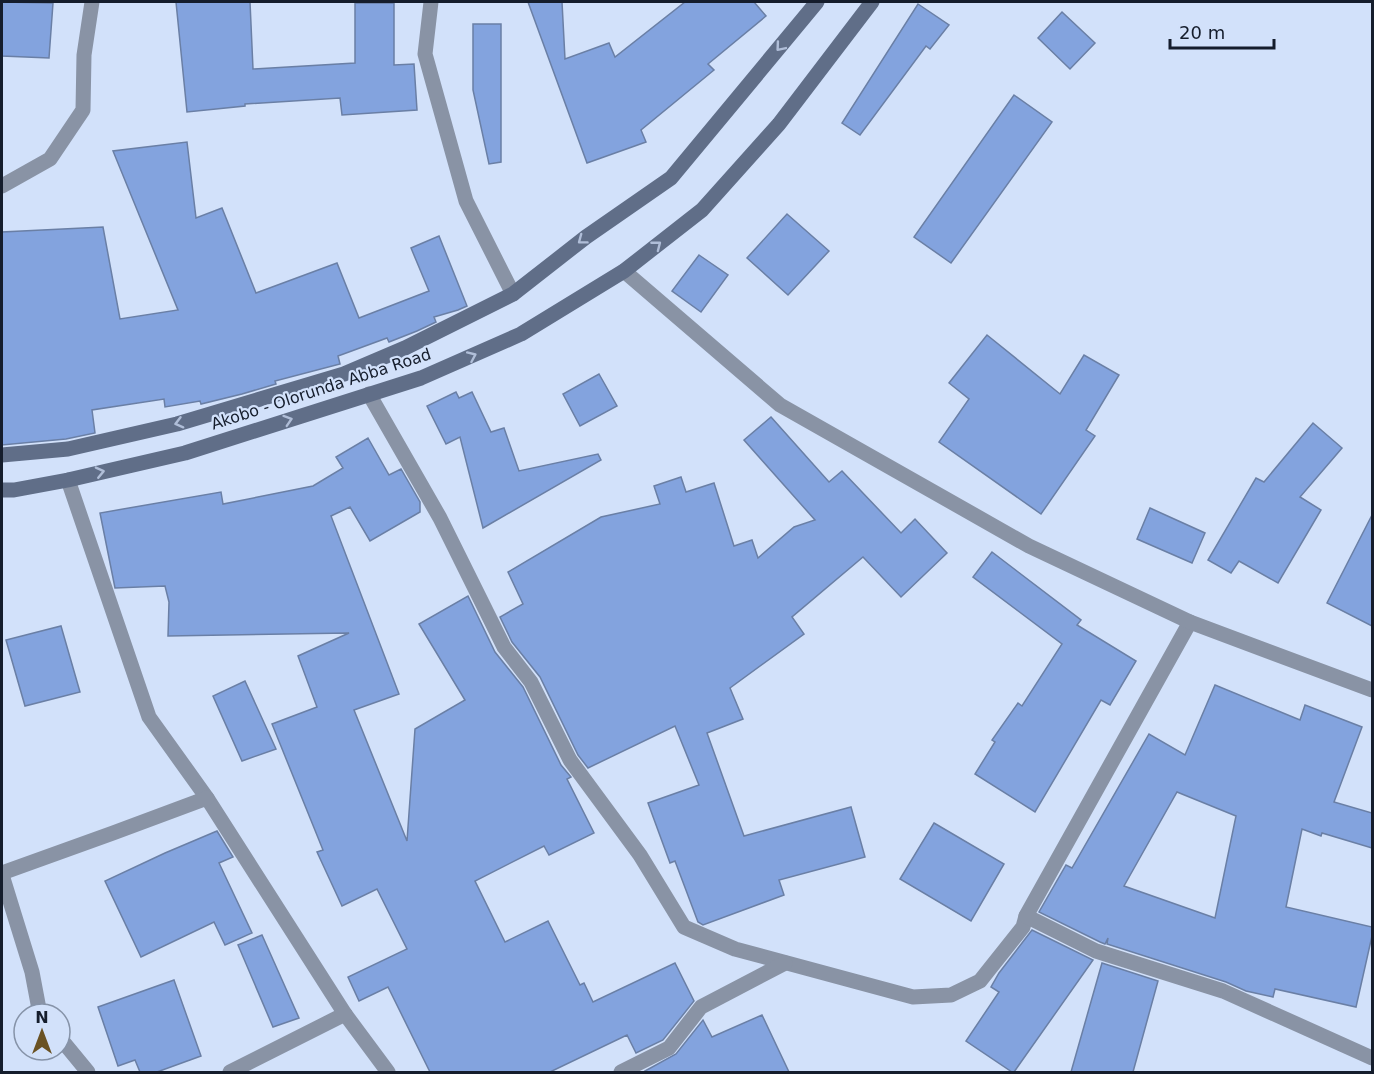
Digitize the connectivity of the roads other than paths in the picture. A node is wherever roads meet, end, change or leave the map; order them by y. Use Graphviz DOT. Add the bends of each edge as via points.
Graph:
graph roads {
  1 [pos="92,2"];
  2 [pos="431,2"];
  3 [pos="817,2"];
  4 [pos="872,2"];
  5 [pos="2,186"];
  6 [pos="624,271"];
  7 [pos="513,294"];
  8 [pos="369,394"];
  9 [pos="2,455"];
  10 [pos="68,480"];
  11 [pos="2,490"];
  12 [pos="1190,622"];
  13 [pos="1372,690"];
  14 [pos="207,798"];
  15 [pos="2,874"];
  16 [pos="1026,916"];
  17 [pos="785,963"];
  18 [pos="38,1002"];
  19 [pos="345,1014"];
  20 [pos="72,1053"];
  21 [pos="1372,1058"];
  22 [pos="88,1072"];
  23 [pos="230,1072"];
  24 [pos="388,1072"];
  25 [pos="621,1072"];
  1 -- 5 [label="street" via="84,55 83,110 50,159"];
  2 -- 7 [label="street" via="425,54 466,201"];
  3 -- 7 [label="main road, Akobo - Olorunda Abba Road, one-way" via="671,178"];
  6 -- 4 [label="main road, Akobo - Olorunda Abba Road, one-way" via="702,210 779,124"];
  8 -- 6 [label="main road, Akobo - Olorunda Abba Road, one-way" via="421,378 521,334"];
  6 -- 12 [label="street" via="780,405 1029,546"];
  7 -- 9 [label="main road, Akobo - Olorunda Abba Road, one-way" via="344,374 177,424 68,449"];
  10 -- 8 [label="main road, Akobo - Olorunda Abba Road, one-way" via="185,453"];
  8 -- 17 [label="street" via="440,518 504,647 531,682 570,760 640,855 684,927 735,949"];
  10 -- 11 [label="main road, Akobo - Olorunda Abba Road"];
  10 -- 14 [label="street" via="149,717"];
  12 -- 13 [label="street"];
  12 -- 16 [label="street"];
  14 -- 15 [label="street"];
  14 -- 19 [label="street"];
  15 -- 18 [label="street"];
  16 -- 17 [label="street" via="1023,927 980,981 951,995 913,998"];
  16 -- 21 [label="street" via="1096,951 1223,991"];
  17 -- 25 [label="street" via="701,1007 669,1048"];
  19 -- 23 [label="street"];
  19 -- 24 [label="street"];
  20 -- 22 [label="street"];
}
